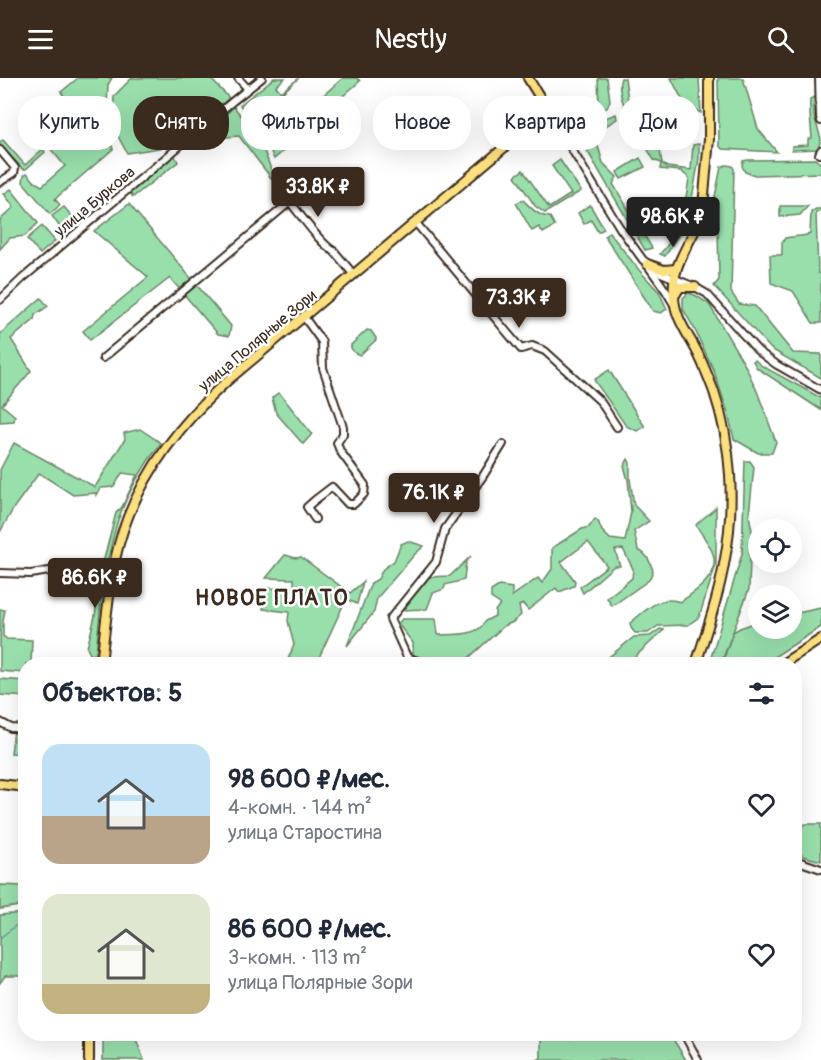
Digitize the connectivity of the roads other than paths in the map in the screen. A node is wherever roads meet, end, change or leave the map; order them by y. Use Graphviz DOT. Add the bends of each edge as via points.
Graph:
graph roads {
  1 [pos="238,78"];
  2 [pos="262,78"];
  3 [pos="528,78"];
  4 [pos="710,78"];
  5 [pos="819,78"];
  6 [pos="248,89"];
  7 [pos="539,96"];
  8 [pos="821,121"];
  9 [pos="0,150"];
  10 [pos="500,150"];
  11 [pos="572,150"];
  12 [pos="0,183"];
  13 [pos="416,223"];
  14 [pos="647,264"];
  15 [pos="676,269"];
  16 [pos="354,275"];
  17 [pos="674,279"];
  18 [pos="693,286"];
  19 [pos="0,300"];
  20 [pos="674,300"];
  21 [pos="676,309"];
  22 [pos="304,317"];
  23 [pos="103,358"];
  24 [pos="821,390"];
  25 [pos="617,428"];
  26 [pos="503,444"];
  27 [pos="315,519"];
  28 [pos="0,573"];
  29 [pos="110,590"];
  30 [pos="821,639"];
  31 [pos="102,657"];
  32 [pos="407,657"];
  33 [pos="698,657"];
  34 [pos="793,657"];
  35 [pos="0,722"];
  36 [pos="18,728"];
  37 [pos="0,784"];
  38 [pos="18,786"];
  39 [pos="802,862"];
  40 [pos="821,869"];
  41 [pos="89,1041"];
  42 [pos="688,1041"];
  43 [pos="89,1060"];
  44 [pos="698,1060"];
  1 -- 6 [label="street"];
  2 -- 6 [label="street, улица Буркова"];
  3 -- 7 [label="main road"];
  4 -- 15 [label="main road" via="709,146 701,215"];
  5 -- 8 [label="street"];
  6 -- 19 [label="street, улица Буркова"];
  9 -- 12 [label="street" via="15,168"];
  10 -- 13 [label="main road, улица Полярные Зори"];
  11 -- 14 [label="street"];
  13 -- 16 [label="main road, улица Полярные Зори"];
  13 -- 25 [label="street" via="521,350 532,346 545,351 600,401"];
  14 -- 15 [label="main road" via="664,270"];
  14 -- 17 [label="street"];
  14 -- 21 [label="street"];
  15 -- 17 [label="main road"];
  16 -- 22 [label="main road, улица Полярные Зори"];
  16 -- 23 [label="street" via="290,202"];
  17 -- 18 [label="street"];
  17 -- 20 [label="main road"];
  18 -- 20 [label="main road" via="680,287"];
  18 -- 24 [label="street" via="707,294 766,358"];
  20 -- 21 [label="main road"];
  21 -- 33 [label="main road" via="714,393 728,447 730,477 725,559"];
  22 -- 27 [label="street" via="322,342 322,368 343,427 337,443 364,485 364,494 354,504 348,504 332,488 322,494 308,507"];
  22 -- 29 [label="main road, улица Полярные Зори" via="208,398 167,447 129,514"];
  26 -- 32 [label="street" via="445,529 436,562 390,619"];
  28 -- 29 [label="street" via="78,573"];
  29 -- 31 [label="main road, улица Полярные Зори"];
  30 -- 34 [label="main road"];
  35 -- 36 [label="street"];
  37 -- 38 [label="main road"];
  39 -- 40 [label="street"];
  41 -- 43 [label="main road"];
  42 -- 44 [label="street"];
}
